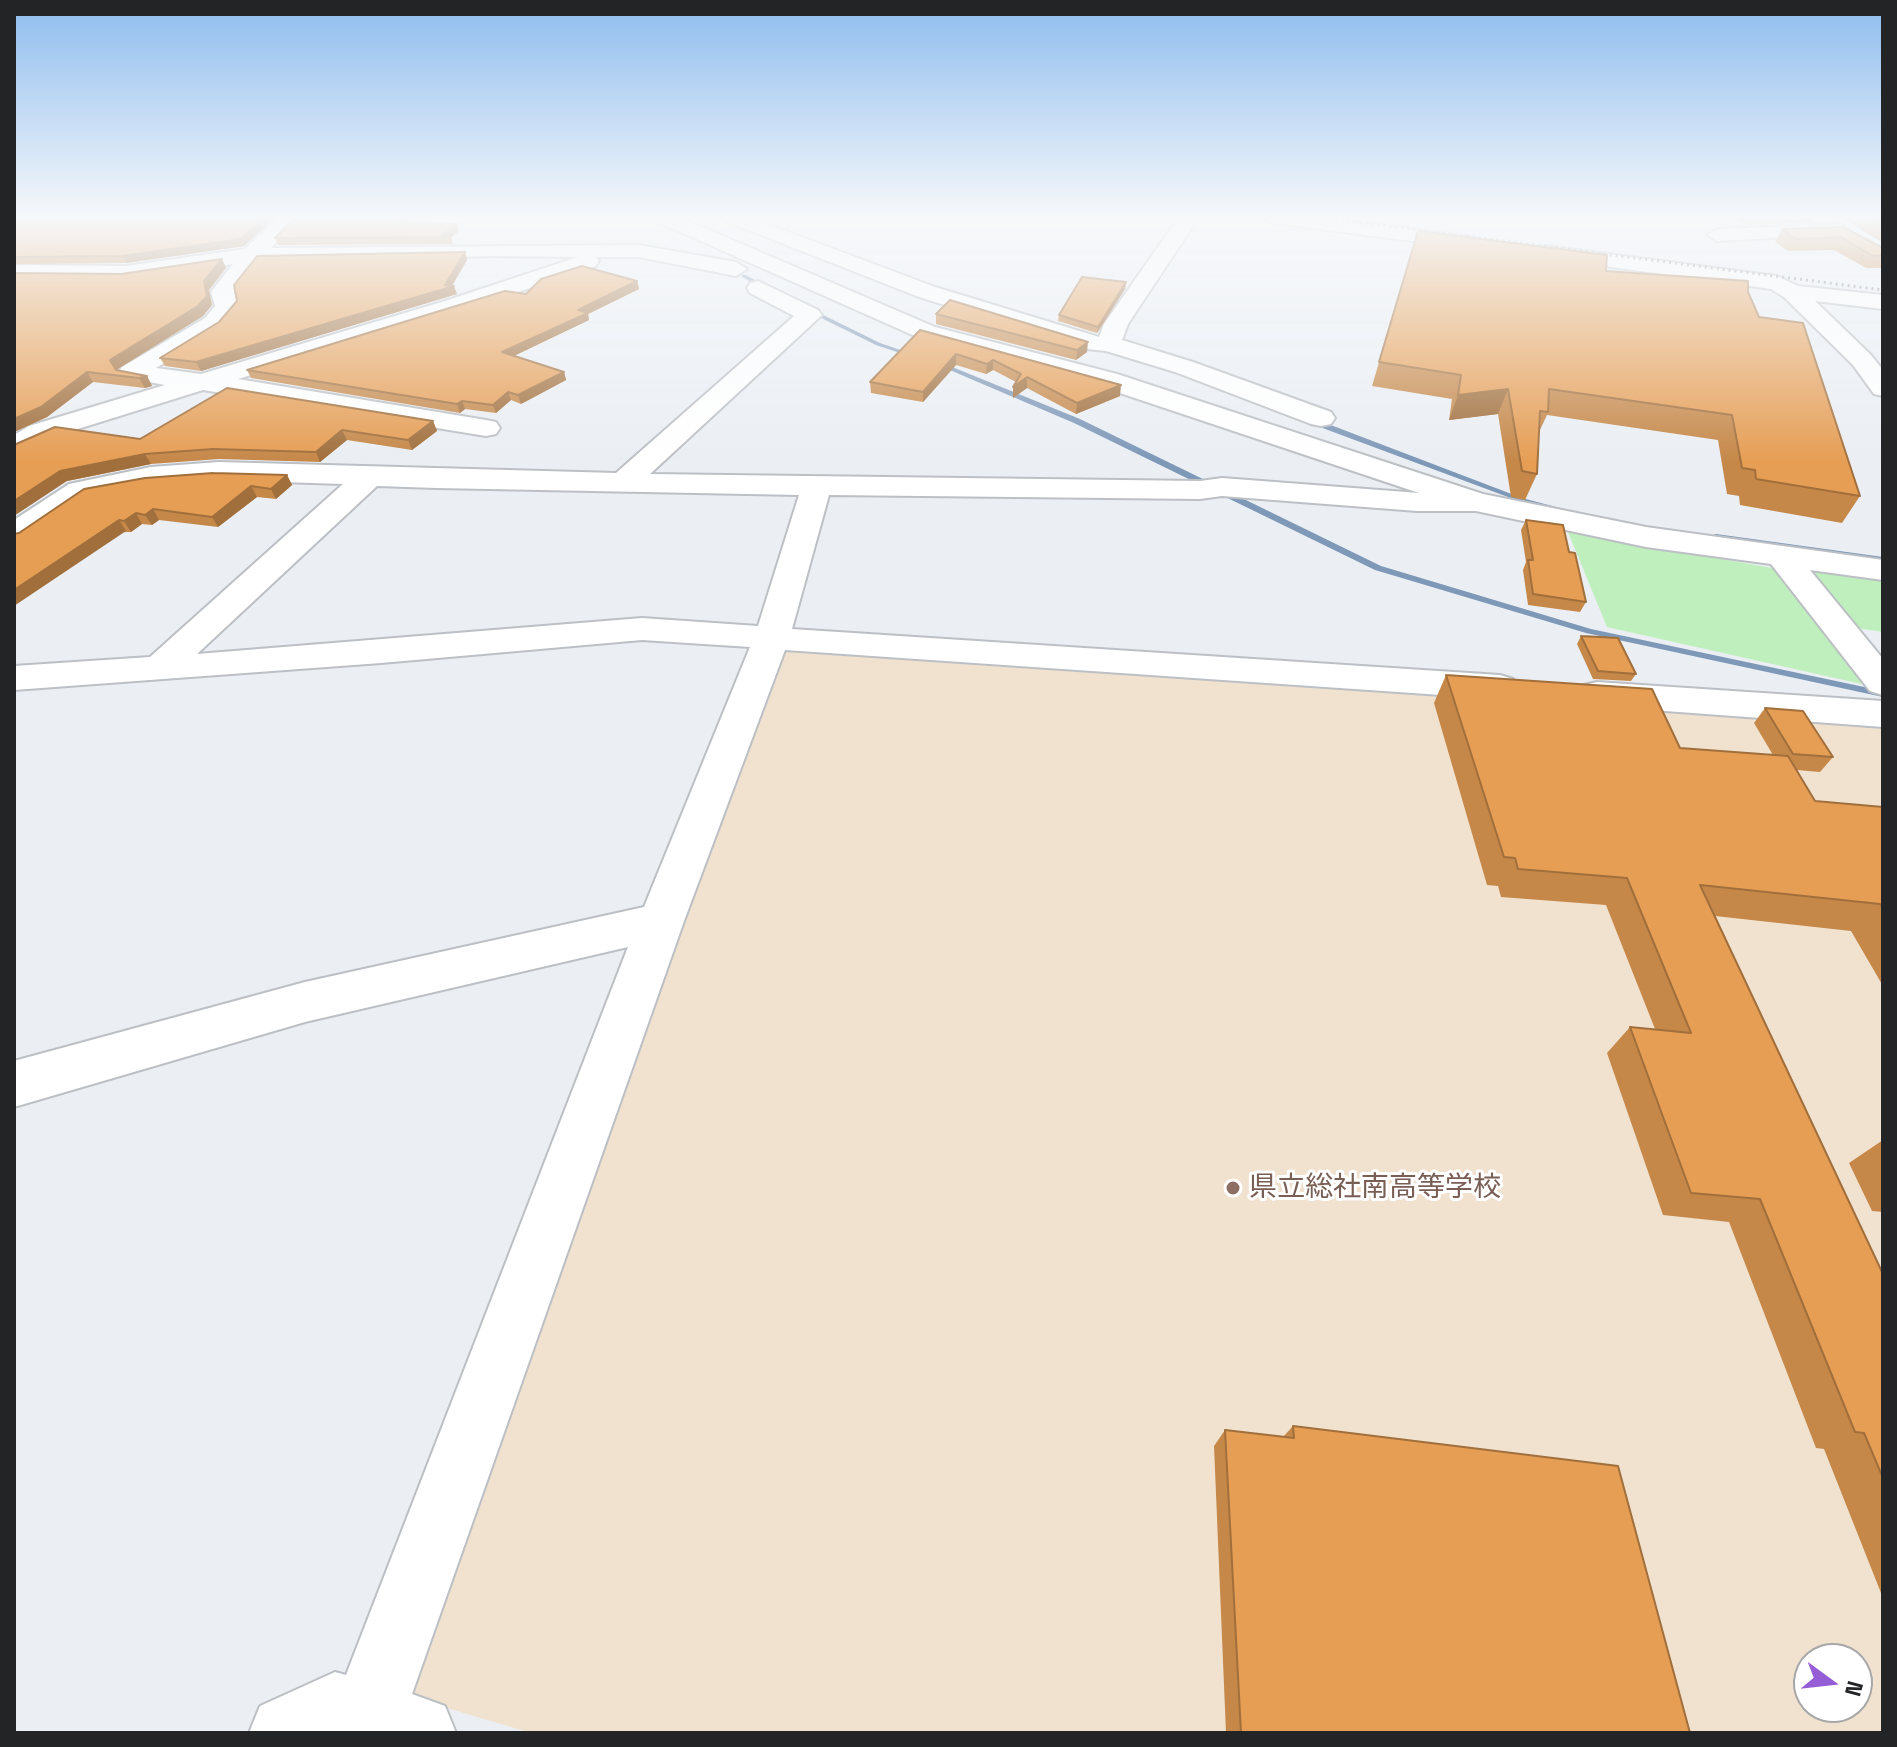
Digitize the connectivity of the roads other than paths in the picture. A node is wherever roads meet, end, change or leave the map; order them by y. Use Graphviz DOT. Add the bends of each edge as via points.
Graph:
graph roads {
  1 [pos="224,299"];
  2 [pos="475,299"];
  3 [pos="777,299"];
  4 [pos="839,299"];
  5 [pos="948,299"];
  6 [pos="1133,299"];
  7 [pos="1799,299"];
  8 [pos="1851,299"];
  9 [pos="1883,302"];
  10 [pos="1108,344"];
  11 [pos="131,372"];
  12 [pos="202,382"];
  13 [pos="1883,388"];
  14 [pos="1342,425"];
  15 [pos="486,428"];
  16 [pos="21,443"];
  17 [pos="370,476"];
  18 [pos="626,480"];
  19 [pos="817,486"];
  20 [pos="1483,490"];
  21 [pos="14,534"];
  22 [pos="1781,555"];
  23 [pos="1883,570"];
  24 [pos="772,638"];
  25 [pos="160,668"];
  26 [pos="14,678"];
  27 [pos="1883,683"];
  28 [pos="1883,714"];
  29 [pos="661,921"];
  30 [pos="14,1084"];
  31 [pos="393,1725"];
  32 [pos="287,1733"];
  1 -- 11 [label="street" via="227,307 213,323"];
  2 -- 12 [label="street"];
  3 -- 18 [label="street" via="810,315"];
  4 -- 20 [label="street" via="926,332"];
  5 -- 10 [label="street"];
  6 -- 10 [label="street"];
  7 -- 13 [label="street"];
  8 -- 9 [label="street"];
  10 -- 14 [label="street"];
  11 -- 12 [label="street"];
  11 -- 16 [label="street" via="67,408"];
  12 -- 15 [label="street"];
  12 -- 16 [label="street"];
  17 -- 18 [label="street"];
  17 -- 21 [label="street" via="219,471 151,476 80,490"];
  17 -- 25 [label="street"];
  18 -- 19 [label="street"];
  19 -- 20 [label="street" via="1213,488 1417,502"];
  19 -- 24 [label="street"];
  20 -- 22 [label="street" via="1646,537"];
  22 -- 23 [label="street"];
  22 -- 27 [label="street"];
  24 -- 25 [label="street" via="642,629"];
  24 -- 28 [label="street"];
  24 -- 29 [label="street"];
  25 -- 26 [label="street"];
  29 -- 30 [label="street" via="305,1002"];
  29 -- 31 [label="street"];
  31 -- 32 [label="street" via="335,1709"];
}
